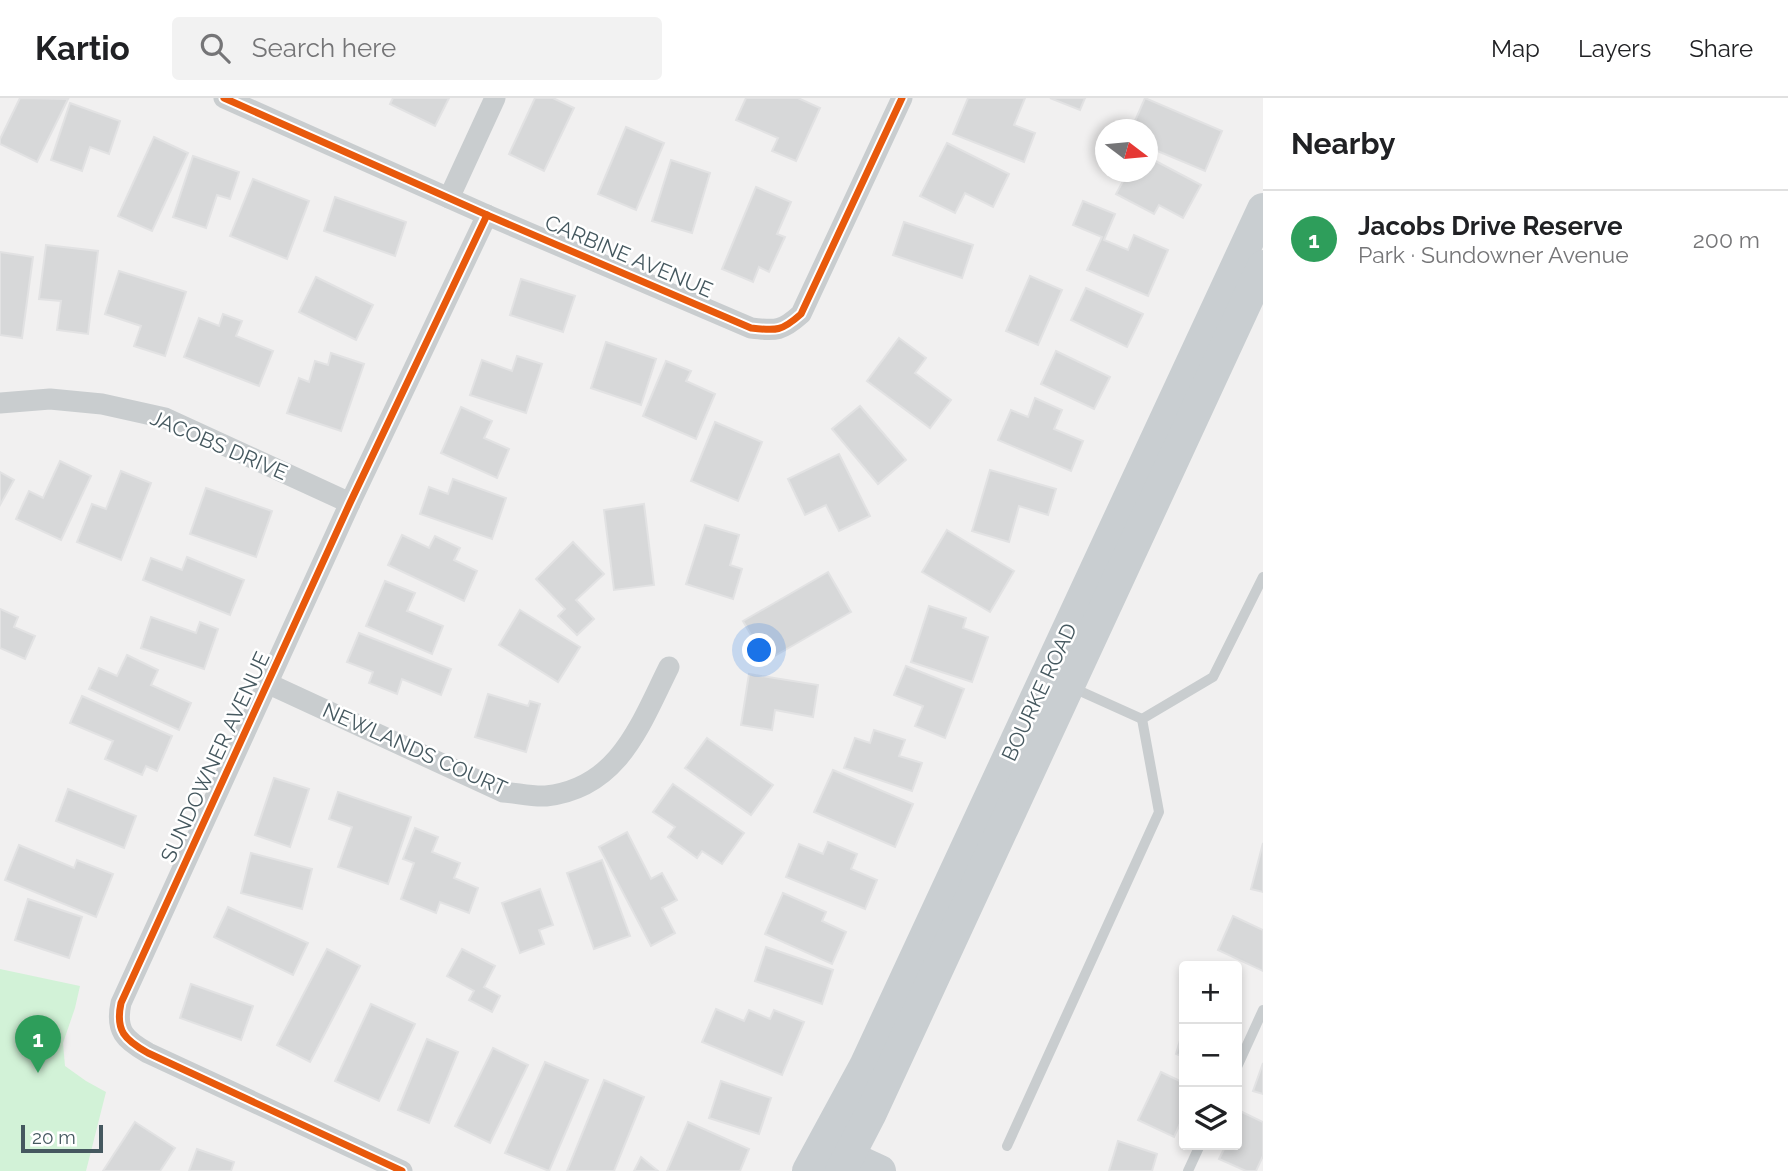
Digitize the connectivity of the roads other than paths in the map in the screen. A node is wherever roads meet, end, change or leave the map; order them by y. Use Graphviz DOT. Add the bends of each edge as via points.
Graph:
graph roads {
  1 [pos="223,98"];
  2 [pos="495,98"];
  3 [pos="902,98"];
  4 [pos="449,198"];
  5 [pos="1263,209"];
  6 [pos="487,215"];
  7 [pos="1263,266"];
  8 [pos="0,403"];
  9 [pos="350,503"];
  10 [pos="1263,577"];
  11 [pos="669,667"];
  12 [pos="1058,681"];
  13 [pos="269,684"];
  14 [pos="1142,719"];
  15 [pos="1263,1010"];
  16 [pos="1242,1056"];
  17 [pos="1007,1146"];
  18 [pos="1198,1150"];
  19 [pos="830,1161"];
  20 [pos="402,1171"];
  21 [pos="880,1171"];
  22 [pos="1188,1171"];
  1 -- 4 [label="street, CARBINE AVENUE"];
  2 -- 4 [label="street"];
  3 -- 6 [label="street, CARBINE AVENUE" via="802,314 776,331 751,328"];
  4 -- 6 [label="street, CARBINE AVENUE"];
  5 -- 12 [label="main road, BOURKE ROAD"];
  6 -- 9 [label="street, SUNDOWNER AVENUE"];
  7 -- 12 [label="main road, BOURKE ROAD"];
  8 -- 9 [label="street, JACOBS DRIVE" via="50,399 102,404 165,418"];
  9 -- 13 [label="street, SUNDOWNER AVENUE"];
  10 -- 14 [label="lane" via="1213,677"];
  11 -- 13 [label="street, NEWLANDS COURT" via="631,741 606,772 575,790 543,796 503,792"];
  12 -- 14 [label="lane"];
  12 -- 19 [label="main road, BOURKE ROAD"];
  13 -- 20 [label="street, SUNDOWNER AVENUE" via="121,1003 119,1023 128,1041 149,1053"];
  14 -- 17 [label="lane" via="1159,812"];
  15 -- 16 [label="lane"];
  18 -- 22 [label="lane"];
  19 -- 21 [label="main road"];
}
